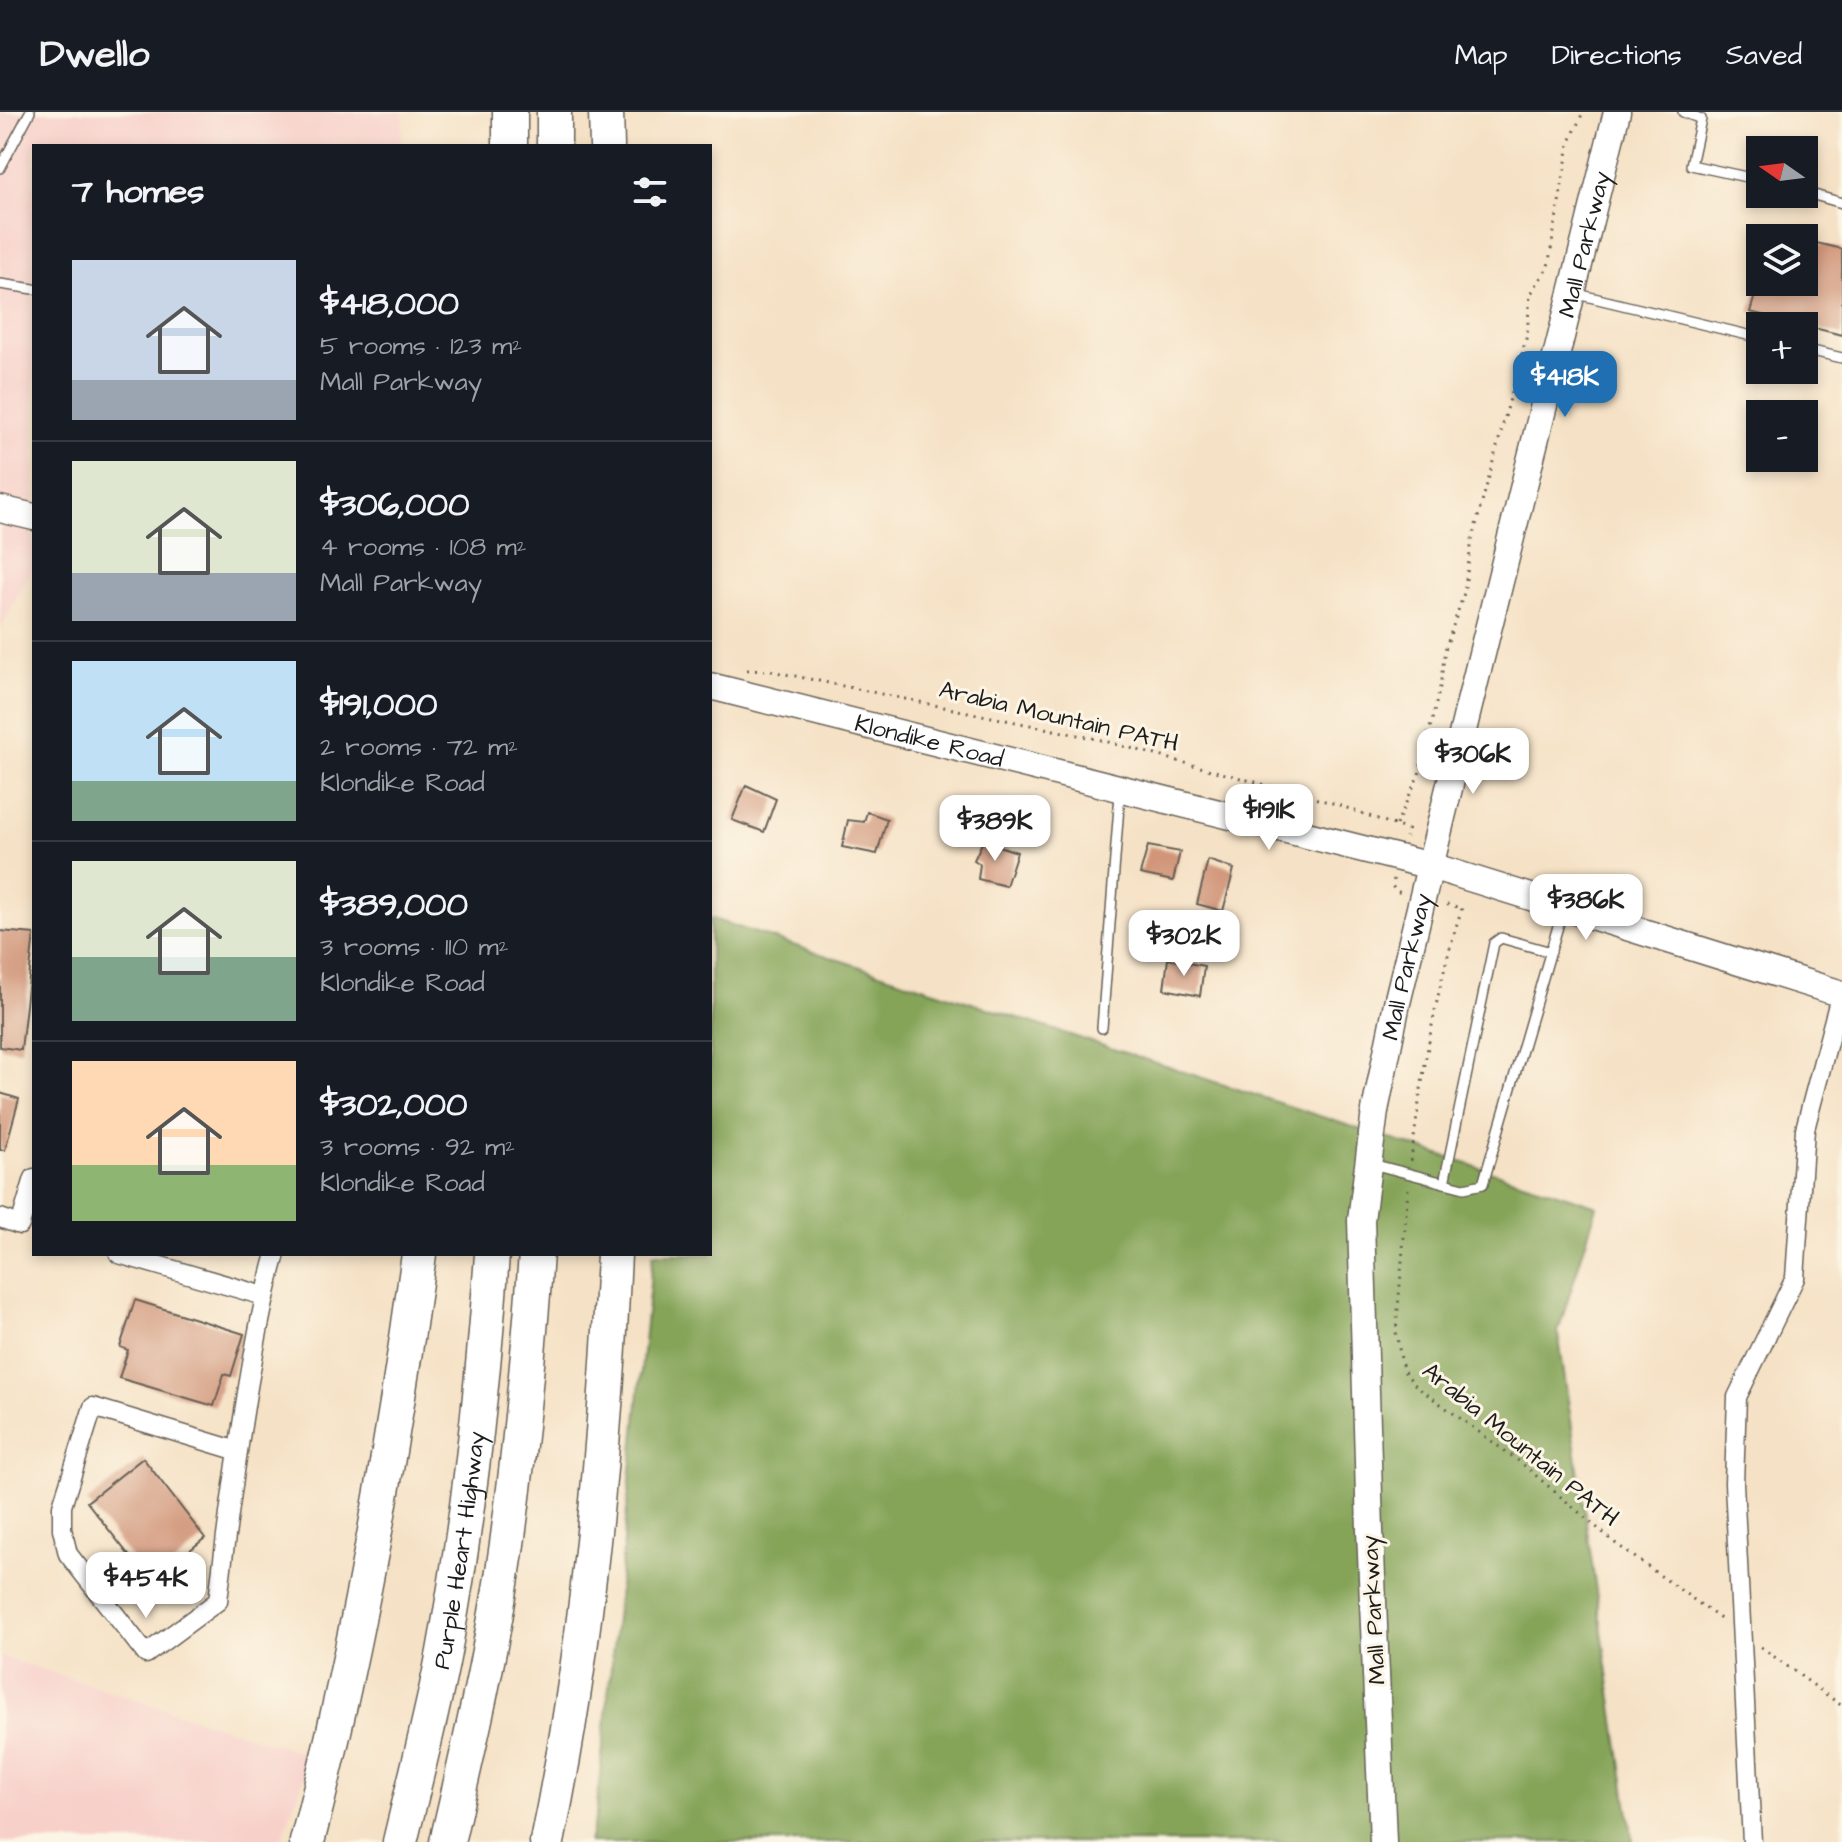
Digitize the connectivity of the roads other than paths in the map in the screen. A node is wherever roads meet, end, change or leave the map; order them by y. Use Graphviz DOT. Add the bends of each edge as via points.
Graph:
graph roads {
  1 [pos="30,112"];
  2 [pos="510,112"];
  3 [pos="554,112"];
  4 [pos="606,112"];
  5 [pos="1617,112"];
  6 [pos="1683,112"];
  7 [pos="1702,115"];
  8 [pos="510,144"];
  9 [pos="554,144"];
  10 [pos="607,144"];
  11 [pos="0,168"];
  12 [pos="1746,177"];
  13 [pos="1818,196"];
  14 [pos="1842,203"];
  15 [pos="0,284"];
  16 [pos="32,289"];
  17 [pos="1571,293"];
  18 [pos="1746,335"];
  19 [pos="1818,352"];
  20 [pos="1842,358"];
  21 [pos="0,509"];
  22 [pos="32,517"];
  23 [pos="712,687"];
  24 [pos="1120,789"];
  25 [pos="1431,866"];
  26 [pos="1563,908"];
  27 [pos="1551,952"];
  28 [pos="1842,994"];
  29 [pos="1102,1028"];
  30 [pos="1368,1163"];
  31 [pos="1444,1183"];
  32 [pos="32,1192"];
  33 [pos="0,1218"];
  34 [pos="27,1227"];
  35 [pos="126,1256"];
  36 [pos="275,1256"];
  37 [pos="419,1256"];
  38 [pos="492,1256"];
  39 [pos="536,1256"];
  40 [pos="614,1256"];
  41 [pos="264,1296"];
  42 [pos="238,1451"];
  43 [pos="307,1842"];
  44 [pos="400,1842"];
  45 [pos="447,1842"];
  46 [pos="547,1842"];
  47 [pos="1383,1842"];
  48 [pos="1752,1842"];
  1 -- 11 [label="lane"];
  2 -- 8 [label="highway"];
  3 -- 9 [label="highway"];
  4 -- 10 [label="highway"];
  5 -- 17 [label="street, Mall Parkway"];
  6 -- 7 [label="lane"];
  7 -- 12 [label="lane" via="1691,165"];
  13 -- 14 [label="lane"];
  15 -- 16 [label="lane"];
  17 -- 18 [label="lane"];
  17 -- 25 [label="street, Mall Parkway"];
  19 -- 20 [label="lane"];
  21 -- 22 [label="street"];
  23 -- 24 [label="street, Klondike Road"];
  24 -- 25 [label="street, Klondike Road"];
  24 -- 29 [label="lane"];
  25 -- 26 [label="street, Klondike Road"];
  25 -- 30 [label="street, Mall Parkway" via="1394,1017"];
  26 -- 27 [label="lane"];
  26 -- 28 [label="street, Klondike Road"];
  27 -- 31 [label="lane" via="1483,1184 1464,1188"];
  27 -- 31 [label="lane" via="1501,938 1494,943"];
  28 -- 48 [label="street" via="1805,1129 1795,1278 1737,1397 1734,1483"];
  30 -- 31 [label="lane"];
  30 -- 47 [label="street, Mall Parkway" via="1361,1220"];
  32 -- 34 [label="street"];
  33 -- 34 [label="street"];
  35 -- 41 [label="street"];
  36 -- 41 [label="street"];
  37 -- 43 [label="highway" via="358,1623"];
  38 -- 44 [label="highway, Purple Heart Highway" via="458,1561 443,1654"];
  39 -- 45 [label="highway, Purple Heart Highway" via="506,1547"];
  40 -- 46 [label="highway" via="598,1487 578,1661"];
  41 -- 42 [label="street"];
  42 -- 42 [label="street" via="218,1601 146,1654 68,1554 62,1529 62,1506 93,1407"];
}
